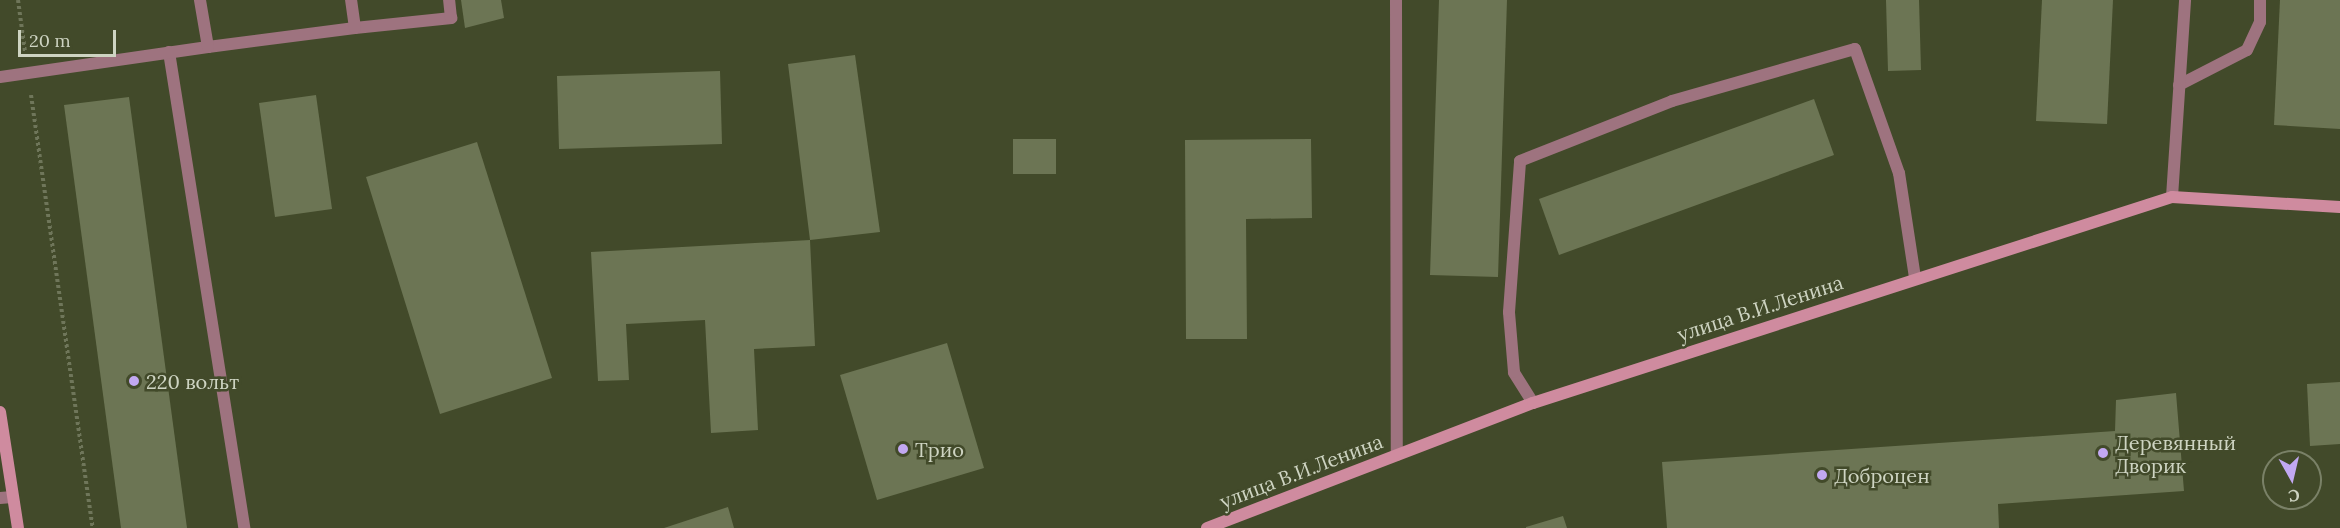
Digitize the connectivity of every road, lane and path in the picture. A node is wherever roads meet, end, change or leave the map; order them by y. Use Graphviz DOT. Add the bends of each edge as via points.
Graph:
graph roads {
  1 [pos="18,0"];
  2 [pos="200,0"];
  3 [pos="351,0"];
  4 [pos="448,0"];
  5 [pos="1396,0"];
  6 [pos="2185,0"];
  7 [pos="2260,0"];
  8 [pos="355,28"];
  9 [pos="208,47"];
  10 [pos="169,52"];
  11 [pos="28,73"];
  12 [pos="0,77"];
  13 [pos="2180,85"];
  14 [pos="2172,197"];
  15 [pos="2340,207"];
  16 [pos="1915,277"];
  17 [pos="1533,404"];
  18 [pos="0,412"];
  19 [pos="1397,455"];
  20 [pos="6,498"];
  21 [pos="18,528"];
  22 [pos="93,528"];
  23 [pos="244,528"];
  24 [pos="1207,528"];
  1 -- 11 [label="path"];
  2 -- 9 [label="lane"];
  3 -- 8 [label="lane"];
  4 -- 8 [label="lane" via="451,18"];
  5 -- 19 [label="lane"];
  6 -- 13 [label="lane"];
  7 -- 13 [label="lane" via="2260,22 2247,50"];
  8 -- 9 [label="lane"];
  9 -- 10 [label="lane"];
  10 -- 11 [label="lane"];
  10 -- 23 [label="lane"];
  11 -- 12 [label="lane"];
  11 -- 22 [label="path"];
  13 -- 14 [label="lane"];
  14 -- 15 [label="main road, улица В.И.Ленина"];
  14 -- 16 [label="main road, улица В.И.Ленина"];
  16 -- 17 [label="main road, улица В.И.Ленина"];
  16 -- 17 [label="lane" via="1899,173 1855,49 1672,101 1520,161 1509,312 1514,372"];
  17 -- 19 [label="main road, улица В.И.Ленина"];
  18 -- 20 [label="main road"];
  19 -- 24 [label="main road, улица В.И.Ленина"];
  20 -- 21 [label="main road"];
}
